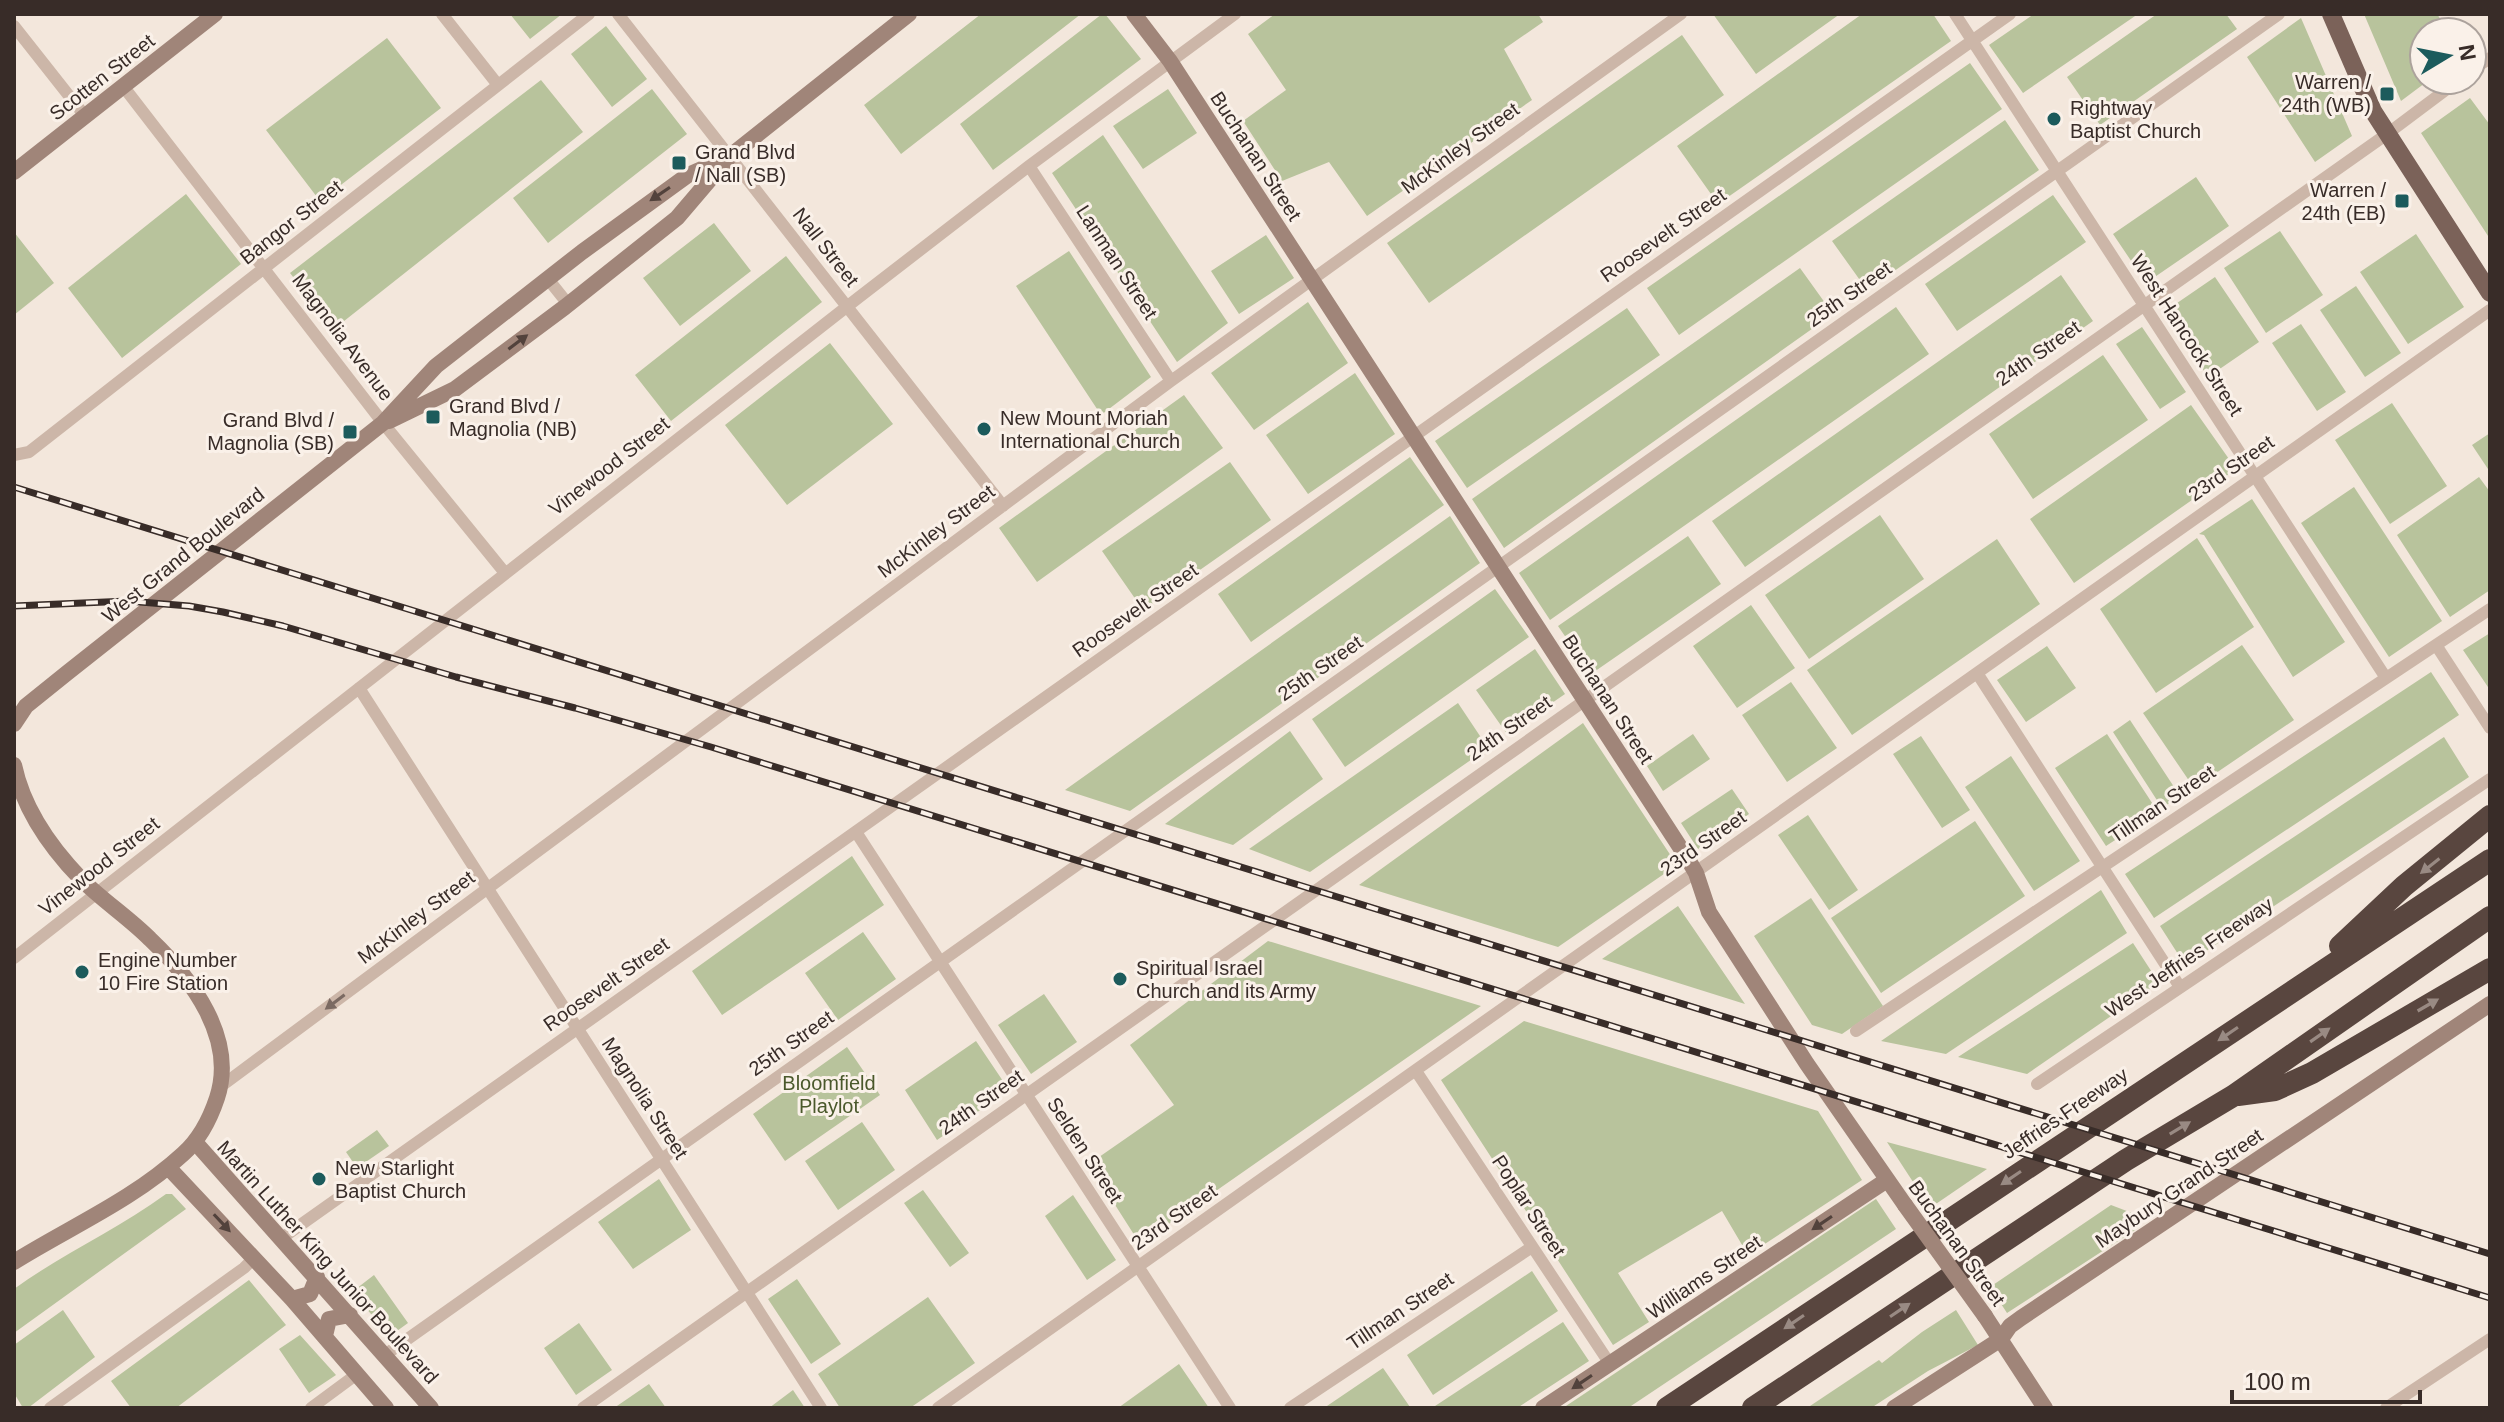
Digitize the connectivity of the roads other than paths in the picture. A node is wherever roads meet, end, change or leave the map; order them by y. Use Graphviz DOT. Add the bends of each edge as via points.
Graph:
graph roads {
  1 [pos="215,14"];
  2 [pos="442,14"];
  3 [pos="589,14"];
  4 [pos="618,14"];
  5 [pos="909,14"];
  6 [pos="1134,14"];
  7 [pos="1235,14"];
  8 [pos="1681,14"];
  9 [pos="1955,14"];
  10 [pos="2010,14"];
  11 [pos="2279,14"];
  12 [pos="2331,14"];
  13 [pos="14,26"];
  14 [pos="1973,41"];
  15 [pos="1170,61"];
  16 [pos="498,85"];
  17 [pos="123,86"];
  18 [pos="2438,96"];
  19 [pos="85,116"];
  20 [pos="2387,134"];
  21 [pos="729,157"];
  22 [pos="1029,166"];
  23 [pos="14,172"];
  24 [pos="2057,172"];
  25 [pos="265,268"];
  26 [pos="548,279"];
  27 [pos="1312,279"];
  28 [pos="2490,293"];
  29 [pos="568,304"];
  30 [pos="2143,304"];
  31 [pos="847,306"];
  32 [pos="2490,310"];
  33 [pos="1171,381"];
  34 [pos="383,423"];
  35 [pos="1414,436"];
  36 [pos="14,455"];
  37 [pos="2256,476"];
  38 [pos="1003,506"];
  39 [pos="1498,566"];
  40 [pos="505,573"];
  41 [pos="2490,609"];
  42 [pos="2436,645"];
  43 [pos="1977,673"];
  44 [pos="2386,678"];
  45 [pos="359,688"];
  46 [pos="1584,699"];
  47 [pos="15,721"];
  48 [pos="2490,728"];
  49 [pos="14,765"];
  50 [pos="2490,779"];
  51 [pos="2490,816"];
  52 [pos="856,832"];
  53 [pos="2490,860"];
  54 [pos="2104,868"];
  55 [pos="1696,873"];
  56 [pos="487,889"];
  57 [pos="97,893"];
  58 [pos="2490,917"];
  59 [pos="14,958"];
  60 [pos="940,962"];
  61 [pos="2490,969"];
  62 [pos="2180,987"];
  63 [pos="2292,991"];
  64 [pos="2490,1004"];
  65 [pos="577,1029"];
  66 [pos="1856,1031"];
  67 [pos="1416,1071"];
  68 [pos="2037,1084"];
  69 [pos="220,1087"];
  70 [pos="1026,1095"];
  71 [pos="2233,1096"];
  72 [pos="195,1142"];
  73 [pos="661,1160"];
  74 [pos="168,1167"];
  75 [pos="1887,1180"];
  76 [pos="282,1238"];
  77 [pos="1532,1247"];
  78 [pos="254,1258"];
  79 [pos="14,1262"];
  80 [pos="1138,1267"];
  81 [pos="317,1277"];
  82 [pos="746,1293"];
  83 [pos="292,1299"];
  84 [pos="350,1315"];
  85 [pos="325,1336"];
  86 [pos="2001,1339"];
  87 [pos="2490,1339"];
  88 [pos="385,1355"];
  89 [pos="1610,1364"];
  90 [pos="357,1374"];
  91 [pos="1669,1407"];
  92 [pos="50,1408"];
  93 [pos="311,1408"];
  94 [pos="386,1408"];
  95 [pos="431,1408"];
  96 [pos="583,1408"];
  97 [pos="821,1408"];
  98 [pos="938,1408"];
  99 [pos="1230,1408"];
  100 [pos="1290,1408"];
  101 [pos="1543,1408"];
  102 [pos="1753,1408"];
  103 [pos="1894,1408"];
  104 [pos="2045,1408"];
  105 [pos="2386,1408"];
  1 -- 17 [label="street, Scotten Street"];
  2 -- 16 [label="street"];
  3 -- 16 [label="street, Bangor Street"];
  4 -- 21 [label="street, Nall Street"];
  5 -- 21 [label="street, West Grand Boulevard"];
  6 -- 15 [label="street, Buchanan Street"];
  7 -- 15 [label="street, Vinewood Street"];
  8 -- 27 [label="street, McKinley Street"];
  9 -- 14 [label="street, West Hancock Street"];
  10 -- 14 [label="street, Roosevelt Street"];
  11 -- 24 [label="street, 25th Street"];
  12 -- 20 [label="main road"];
  13 -- 19 [label="street"];
  14 -- 24 [label="street, West Hancock Street"];
  14 -- 35 [label="street, Roosevelt Street"];
  15 -- 22 [label="street, Vinewood Street"];
  15 -- 27 [label="street, Buchanan Street"];
  16 -- 25 [label="street, Bangor Street"];
  17 -- 19 [label="street, Scotten Street"];
  17 -- 25 [label="street, Magnolia Avenue"];
  18 -- 20 [label="street, 24th Street"];
  19 -- 23 [label="street, Scotten Street"];
  20 -- 28 [label="main road"];
  20 -- 30 [label="street, 24th Street"];
  21 -- 26 [label="street, West Grand Boulevard, one-way" via="688,175"];
  21 -- 29 [label="street, West Grand Boulevard" via="677,218"];
  21 -- 31 [label="street, Nall Street"];
  22 -- 31 [label="street, Vinewood Street"];
  22 -- 33 [label="street, Lanman Street"];
  24 -- 30 [label="street, West Hancock Street"];
  24 -- 39 [label="street, 25th Street"];
  25 -- 34 [label="street, Magnolia Avenue"];
  25 -- 36 [label="street, Bangor Street" via="29,452"];
  26 -- 29 [label="street"];
  26 -- 34 [label="street, West Grand Boulevard" via="436,366"];
  27 -- 33 [label="street, McKinley Street"];
  27 -- 35 [label="street, Buchanan Street"];
  34 -- 29 [label="street, West Grand Boulevard, one-way" via="455,389"];
  30 -- 37 [label="street, West Hancock Street"];
  30 -- 46 [label="street, 24th Street"];
  31 -- 38 [label="street, Nall Street"];
  31 -- 40 [label="street, Vinewood Street"];
  32 -- 37 [label="street, 23rd Street"];
  33 -- 38 [label="street, McKinley Street"];
  34 -- 40 [label="street, Magnolia Avenue"];
  34 -- 47 [label="street, West Grand Boulevard" via="26,706"];
  35 -- 39 [label="street, Buchanan Street"];
  35 -- 52 [label="street, Roosevelt Street"];
  37 -- 43 [label="street, 23rd Street"];
  37 -- 44 [label="street, West Hancock Street"];
  38 -- 56 [label="street, McKinley Street"];
  39 -- 46 [label="street, Buchanan Street"];
  39 -- 60 [label="street, 25th Street"];
  40 -- 45 [label="street, Vinewood Street"];
  41 -- 42 [label="street, Tillman Street"];
  42 -- 44 [label="street, Tillman Street"];
  42 -- 48 [label="street"];
  43 -- 54 [label="street"];
  43 -- 55 [label="street, 23rd Street"];
  44 -- 54 [label="street, Tillman Street"];
  45 -- 56 [label="street, Magnolia Street"];
  45 -- 57 [label="street, Vinewood Street"];
  46 -- 55 [label="street, Buchanan Street"];
  46 -- 70 [label="street, 24th Street"];
  49 -- 57 [label="street" via="37,823"];
  50 -- 62 [label="street, West Jeffries Freeway"];
  51 -- 63 [label="highway, one-way" via="2404,886"];
  52 -- 60 [label="street, Selden Street"];
  52 -- 65 [label="street, Roosevelt Street"];
  53 -- 63 [label="highway, Jeffries Freeway"];
  54 -- 62 [label="street"];
  54 -- 66 [label="street, Tillman Street"];
  55 -- 67 [label="street, 23rd Street"];
  55 -- 75 [label="street, Buchanan Street" via="1709,912"];
  56 -- 65 [label="street, Magnolia Street"];
  56 -- 69 [label="street, McKinley Street, one-way"];
  57 -- 59 [label="street, Vinewood Street"];
  57 -- 69 [label="street" via="151,939 199,996 220,1049"];
  71 -- 58 [label="highway, one-way"];
  60 -- 70 [label="street, Selden Street"];
  60 -- 73 [label="street, 25th Street"];
  71 -- 61 [label="highway, one-way" via="2275,1090 2312,1073"];
  62 -- 68 [label="street, West Jeffries Freeway"];
  63 -- 91 [label="highway, Jeffries Freeway, one-way"];
  64 -- 86 [label="street, Maybury Grand Street" via="2010,1326"];
  65 -- 73 [label="street, Magnolia Street"];
  65 -- 76 [label="street, Roosevelt Street"];
  67 -- 77 [label="street, Poplar Street"];
  67 -- 80 [label="street, 23rd Street"];
  69 -- 72 [label="street"];
  70 -- 80 [label="street, Selden Street"];
  70 -- 82 [label="street, 24th Street"];
  102 -- 71 [label="highway, one-way" via="2126,1160"];
  72 -- 74 [label="street"];
  72 -- 76 [label="street, Martin Luther King Junior Boulevard"];
  73 -- 82 [label="street, Magnolia Street"];
  73 -- 88 [label="street, 25th Street"];
  74 -- 78 [label="street, one-way"];
  74 -- 79 [label="street"];
  75 -- 86 [label="street, Buchanan Street, bridge"];
  75 -- 89 [label="street, Williams Street, one-way"];
  76 -- 81 [label="street, Martin Luther King Junior Boulevard"];
  77 -- 89 [label="street, Poplar Street"];
  77 -- 100 [label="street, Tillman Street"];
  78 -- 83 [label="street"];
  78 -- 92 [label="street"];
  80 -- 98 [label="street, 23rd Street"];
  80 -- 99 [label="street, Selden Street"];
  81 -- 83 [label="street" via="310,1294"];
  81 -- 84 [label="street, Martin Luther King Junior Boulevard"];
  82 -- 96 [label="street, 24th Street"];
  82 -- 97 [label="street, Magnolia Street"];
  83 -- 85 [label="street"];
  84 -- 85 [label="street" via="329,1319"];
  84 -- 88 [label="street, Martin Luther King Junior Boulevard"];
  85 -- 90 [label="street"];
  86 -- 103 [label="street, Maybury Grand Street"];
  86 -- 104 [label="street, Buchanan Street"];
  87 -- 105 [label="street"];
  88 -- 95 [label="street, Martin Luther King Junior Boulevard"];
  89 -- 101 [label="street, Williams Street, one-way"];
  90 -- 93 [label="street"];
  90 -- 94 [label="street"];
}
